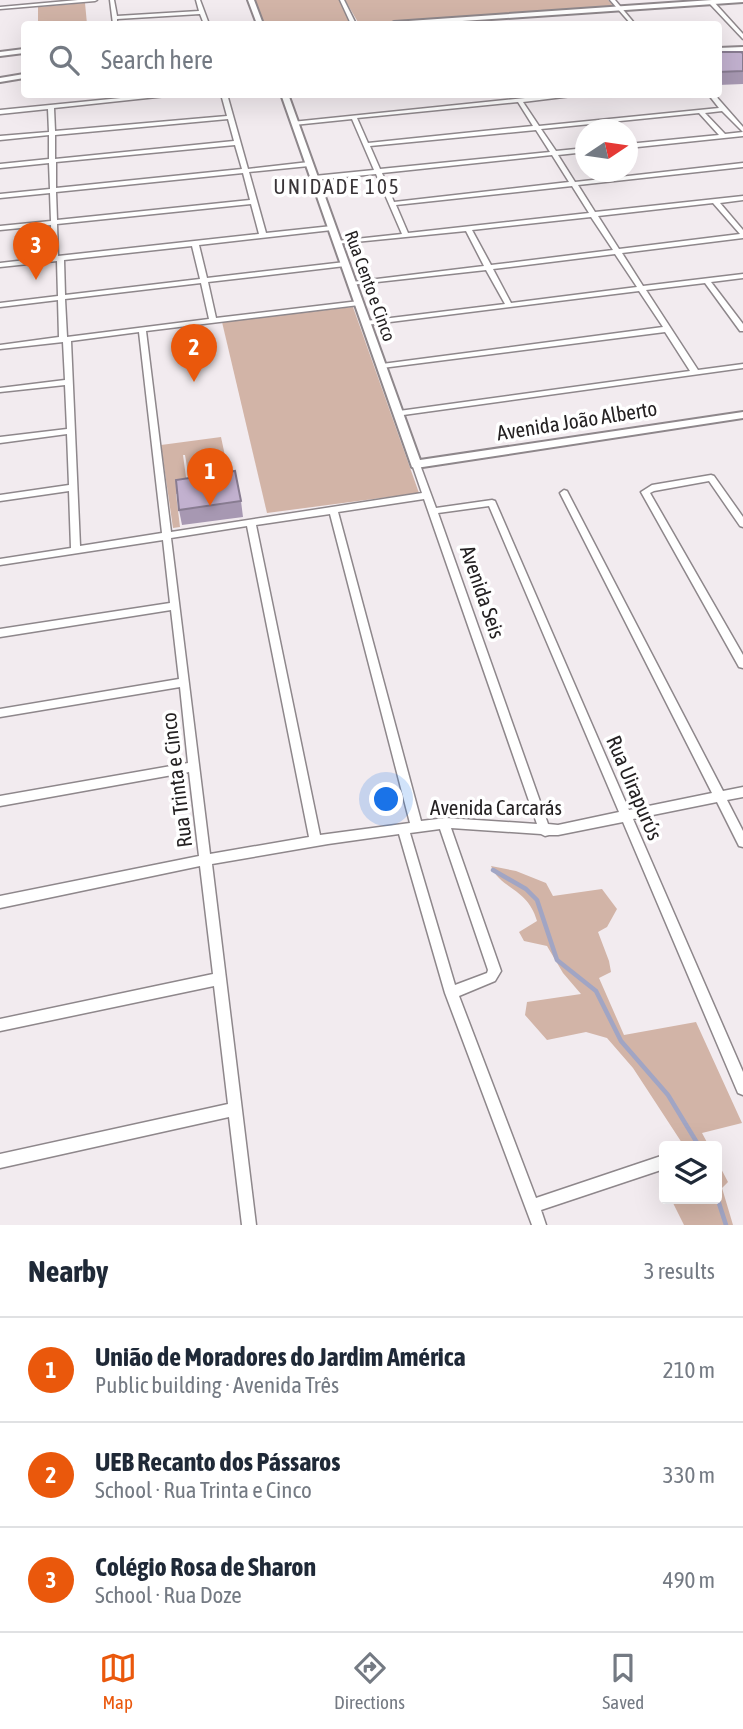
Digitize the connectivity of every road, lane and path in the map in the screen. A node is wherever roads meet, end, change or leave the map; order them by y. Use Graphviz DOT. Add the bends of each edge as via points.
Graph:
graph roads {
  1 [pos="95,0"];
  2 [pos="112,0"];
  3 [pos="198,0"];
  4 [pos="251,0"];
  5 [pos="342,0"];
  6 [pos="612,0"];
  7 [pos="743,0"];
  8 [pos="74,1"];
  9 [pos="712,3"];
  10 [pos="0,8"];
  11 [pos="622,10"];
  12 [pos="202,12"];
  13 [pos="115,21"];
  14 [pos="205,21"];
  15 [pos="259,21"];
  16 [pos="353,21"];
  17 [pos="484,21"];
  18 [pos="631,21"];
  19 [pos="731,24"];
  20 [pos="722,25"];
  21 [pos="743,37"];
  22 [pos="743,49"];
  23 [pos="722,50"];
  24 [pos="21,51"];
  25 [pos="0,54"];
  26 [pos="21,76"];
  27 [pos="0,79"];
  28 [pos="142,98"];
  29 [pos="225,98"];
  30 [pos="285,98"];
  31 [pos="465,98"];
  32 [pos="548,98"];
  33 [pos="713,98"];
  34 [pos="520,101"];
  35 [pos="470,106"];
  36 [pos="51,107"];
  37 [pos="723,109"];
  38 [pos="700,111"];
  39 [pos="0,112"];
  40 [pos="743,115"];
  41 [pos="730,116"];
  42 [pos="230,117"];
  43 [pos="354,117"];
  44 [pos="294,122"];
  45 [pos="538,127"];
  46 [pos="743,132"];
  47 [pos="51,133"];
  48 [pos="723,136"];
  49 [pos="0,138"];
  50 [pos="237,143"];
  51 [pos="366,145"];
  52 [pos="638,145"];
  53 [pos="575,151"];
  54 [pos="555,153"];
  55 [pos="52,161"];
  56 [pos="309,164"];
  57 [pos="743,165"];
  58 [pos="0,166"];
  59 [pos="245,171"];
  60 [pos="378,172"];
  61 [pos="314,178"];
  62 [pos="575,184"];
  63 [pos="53,191"];
  64 [pos="0,196"];
  65 [pos="743,198"];
  66 [pos="715,201"];
  67 [pos="254,202"];
  68 [pos="392,204"];
  69 [pos="595,215"];
  70 [pos="54,223"];
  71 [pos="0,228"];
  72 [pos="332,228"];
  73 [pos="468,229"];
  74 [pos="743,235"];
  75 [pos="263,236"];
  76 [pos="406,236"];
  77 [pos="195,243"];
  78 [pos="337,243"];
  79 [pos="619,251"];
  80 [pos="58,258"];
  81 [pos="345,264"];
  82 [pos="0,265"];
  83 [pos="489,267"];
  84 [pos="743,276"];
  85 [pos="204,281"];
  86 [pos="707,281"];
  87 [pos="352,284"];
  88 [pos="644,289"];
  89 [pos="62,298"];
  90 [pos="359,303"];
  91 [pos="0,305"];
  92 [pos="509,305"];
  93 [pos="740,320"];
  94 [pos="213,321"];
  95 [pos="366,323"];
  96 [pos="668,329"];
  97 [pos="743,329"];
  98 [pos="142,330"];
  99 [pos="65,339"];
  100 [pos="0,347"];
  101 [pos="382,366"];
  102 [pos="743,366"];
  103 [pos="695,372"];
  104 [pos="69,382"];
  105 [pos="0,390"];
  106 [pos="399,414"];
  107 [pos="743,415"];
  108 [pos="71,430"];
  109 [pos="0,440"];
  110 [pos="416,464"];
  111 [pos="73,487"];
  112 [pos="564,493"];
  113 [pos="428,495"];
  114 [pos="0,498"];
  115 [pos="333,510"];
  116 [pos="433,511"];
  117 [pos="251,523"];
  118 [pos="743,524"];
  119 [pos="167,536"];
  120 [pos="76,550"];
  121 [pos="0,562"];
  122 [pos="176,606"];
  123 [pos="0,633"];
  124 [pos="743,664"];
  125 [pos="185,682"];
  126 [pos="0,713"];
  127 [pos="195,766"];
  128 [pos="743,792"];
  129 [pos="721,797"];
  130 [pos="0,801"];
  131 [pos="625,817"];
  132 [pos="444,824"];
  133 [pos="417,827"];
  134 [pos="402,829"];
  135 [pos="545,831"];
  136 [pos="316,841"];
  137 [pos="743,842"];
  138 [pos="206,860"];
  139 [pos="0,902"];
  140 [pos="220,979"];
  141 [pos="451,993"];
  142 [pos="0,1025"];
  143 [pos="743,1088"];
  144 [pos="236,1109"];
  145 [pos="0,1161"];
  146 [pos="659,1164"];
  147 [pos="532,1206"];
  148 [pos="249,1225"];
  149 [pos="539,1225"];
  1 -- 8 [label="street"];
  2 -- 13 [label="street"];
  3 -- 12 [label="street"];
  4 -- 15 [label="street"];
  5 -- 16 [label="street"];
  6 -- 11 [label="street"];
  7 -- 9 [label="main road"];
  8 -- 10 [label="street"];
  9 -- 11 [label="main road"];
  9 -- 19 [label="street"];
  11 -- 17 [label="main road"];
  11 -- 18 [label="street"];
  12 -- 13 [label="street"];
  12 -- 14 [label="street"];
  19 -- 20 [label="street"];
  19 -- 21 [label="street"];
  22 -- 23 [label="main road"];
  24 -- 25 [label="main road"];
  26 -- 27 [label="main road"];
  28 -- 36 [label="street"];
  29 -- 42 [label="street"];
  30 -- 44 [label="street, Rua Cento e Cinco"];
  31 -- 35 [label="street"];
  32 -- 34 [label="street"];
  33 -- 37 [label="street"];
  34 -- 35 [label="street"];
  34 -- 45 [label="street"];
  35 -- 43 [label="street"];
  36 -- 39 [label="street"];
  36 -- 47 [label="street"];
  37 -- 38 [label="street"];
  37 -- 41 [label="street"];
  38 -- 45 [label="street"];
  38 -- 48 [label="street"];
  40 -- 41 [label="street"];
  41 -- 46 [label="street"];
  42 -- 47 [label="street"];
  42 -- 50 [label="street"];
  43 -- 44 [label="street"];
  43 -- 51 [label="street"];
  44 -- 56 [label="street, Rua Cento e Cinco"];
  45 -- 51 [label="street"];
  45 -- 54 [label="street"];
  46 -- 48 [label="street"];
  47 -- 49 [label="street"];
  47 -- 55 [label="street"];
  48 -- 52 [label="street"];
  50 -- 55 [label="street"];
  50 -- 59 [label="street"];
  51 -- 60 [label="street"];
  53 -- 54 [label="street"];
  54 -- 60 [label="street"];
  54 -- 62 [label="street"];
  55 -- 58 [label="street"];
  55 -- 63 [label="street"];
  56 -- 59 [label="street"];
  56 -- 61 [label="street, Rua Cento e Cinco"];
  57 -- 62 [label="street"];
  59 -- 63 [label="street"];
  59 -- 67 [label="street"];
  60 -- 61 [label="street"];
  60 -- 68 [label="street"];
  61 -- 72 [label="street, Rua Cento e Cinco"];
  62 -- 68 [label="street"];
  62 -- 69 [label="street"];
  63 -- 64 [label="street"];
  63 -- 70 [label="street"];
  65 -- 66 [label="street"];
  66 -- 69 [label="street"];
  66 -- 74 [label="street"];
  67 -- 70 [label="street"];
  67 -- 75 [label="street"];
  68 -- 76 [label="street"];
  69 -- 73 [label="street"];
  69 -- 79 [label="street"];
  70 -- 71 [label="street"];
  70 -- 80 [label="street"];
  72 -- 75 [label="street"];
  72 -- 78 [label="street, Rua Cento e Cinco"];
  73 -- 76 [label="street"];
  73 -- 83 [label="street"];
  74 -- 79 [label="street"];
  75 -- 77 [label="street"];
  76 -- 78 [label="street"];
  77 -- 80 [label="street"];
  77 -- 85 [label="street"];
  78 -- 81 [label="street, Rua Cento e Cinco"];
  79 -- 83 [label="street"];
  79 -- 88 [label="street"];
  80 -- 82 [label="street"];
  80 -- 89 [label="street"];
  81 -- 85 [label="street"];
  81 -- 87 [label="street, Rua Cento e Cinco"];
  83 -- 87 [label="street"];
  83 -- 92 [label="street"];
  84 -- 86 [label="street"];
  85 -- 89 [label="street"];
  85 -- 94 [label="street"];
  86 -- 88 [label="street"];
  86 -- 93 [label="street"];
  87 -- 90 [label="street, Rua Cento e Cinco"];
  88 -- 92 [label="street"];
  88 -- 96 [label="street"];
  89 -- 91 [label="street"];
  89 -- 99 [label="street"];
  90 -- 94 [label="street"];
  90 -- 95 [label="street, Rua Cento e Cinco"];
  92 -- 95 [label="street"];
  93 -- 97 [label="street"];
  94 -- 98 [label="street"];
  95 -- 101 [label="street, Rua Cento e Cinco"];
  96 -- 101 [label="street"];
  96 -- 103 [label="street"];
  98 -- 99 [label="street"];
  98 -- 119 [label="street, Rua Trinta e Cinco"];
  99 -- 100 [label="street"];
  99 -- 104 [label="street"];
  101 -- 106 [label="street, Avenida Seis"];
  102 -- 103 [label="street"];
  103 -- 106 [label="street"];
  104 -- 105 [label="street"];
  104 -- 108 [label="street"];
  106 -- 110 [label="street, Avenida Seis"];
  107 -- 110 [label="street, Avenida João Alberto"];
  108 -- 109 [label="street"];
  108 -- 111 [label="street"];
  110 -- 113 [label="street, Avenida Seis"];
  111 -- 114 [label="street"];
  111 -- 120 [label="street"];
  112 -- 129 [label="street"];
  113 -- 115 [label="street"];
  113 -- 116 [label="street, Avenida Seis"];
  115 -- 117 [label="street"];
  115 -- 133 [label="street"];
  116 -- 131 [label="street, Rua Uirapurύs" via="492,503"];
  116 -- 135 [label="street, Avenida Seis"];
  117 -- 119 [label="street"];
  117 -- 136 [label="street"];
  118 -- 124 [label="street" via="716,481 708,478 646,490"];
  119 -- 120 [label="street"];
  119 -- 122 [label="street, Rua Trinta e Cinco"];
  120 -- 121 [label="street"];
  122 -- 123 [label="street"];
  122 -- 125 [label="street, Rua Trinta e Cinco"];
  125 -- 126 [label="street"];
  125 -- 127 [label="street, Rua Trinta e Cinco"];
  127 -- 130 [label="street"];
  127 -- 138 [label="street, Rua Trinta e Cinco"];
  128 -- 129 [label="street, Avenida Carcarás"];
  129 -- 131 [label="street, Avenida Carcarás"];
  129 -- 137 [label="street"];
  131 -- 135 [label="street, Avenida Carcarás"];
  131 -- 143 [label="street, Rua Uirapurύs"];
  132 -- 133 [label="street, Avenida Carcarás"];
  132 -- 135 [label="street, Avenida Carcarás"];
  132 -- 141 [label="street" via="495,971 491,977"];
  133 -- 134 [label="street, Avenida Carcarás"];
  134 -- 136 [label="street, Avenida Carcarás"];
  134 -- 141 [label="street"];
  136 -- 138 [label="street, Avenida Carcarás"];
  138 -- 139 [label="street, Avenida Carcarás"];
  138 -- 140 [label="street, Rua Trinta e Cinco"];
  140 -- 142 [label="street"];
  140 -- 144 [label="street, Rua Trinta e Cinco"];
  141 -- 147 [label="street"];
  144 -- 145 [label="street"];
  144 -- 148 [label="street, Rua Trinta e Cinco"];
  146 -- 147 [label="street"];
  147 -- 149 [label="street"];
}
